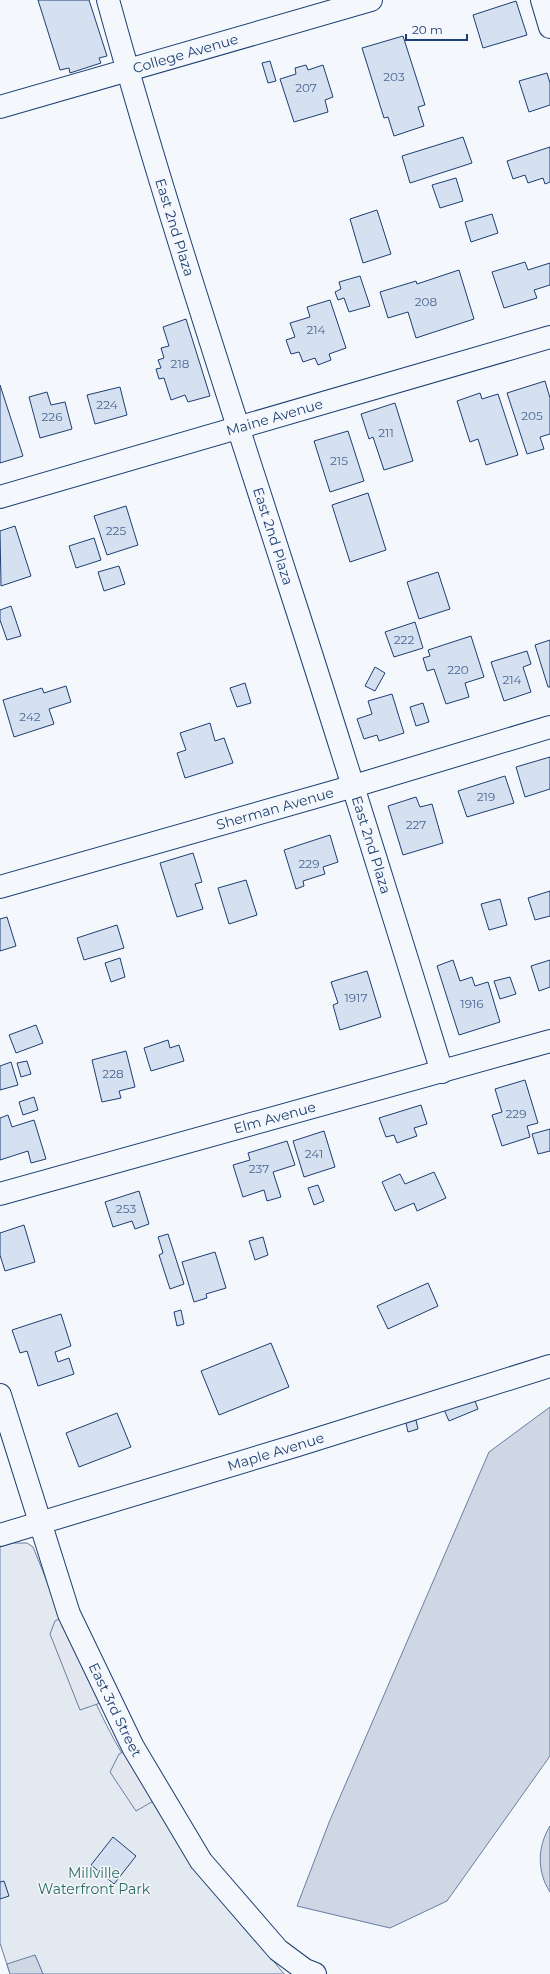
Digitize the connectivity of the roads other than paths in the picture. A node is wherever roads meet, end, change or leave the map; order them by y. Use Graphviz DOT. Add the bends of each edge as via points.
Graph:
graph roads {
  1 [pos="108,0"];
  2 [pos="371,0"];
  3 [pos="542,0"];
  4 [pos="550,27"];
  5 [pos="128,71"];
  6 [pos="0,107"];
  7 [pos="550,337"];
  8 [pos="238,428"];
  9 [pos="0,497"];
  10 [pos="550,727"];
  11 [pos="354,786"];
  12 [pos="0,887"];
  13 [pos="550,1041"];
  14 [pos="442,1072"];
  15 [pos="0,1194"];
  16 [pos="550,1366"];
  17 [pos="0,1395"];
  18 [pos="40,1524"];
  19 [pos="0,1535"];
  20 [pos="315,1974"];
  1 -- 5 [label="street, East 2nd Plaza"];
  2 -- 5 [label="street, College Avenue"];
  3 -- 4 [label="street"];
  5 -- 6 [label="street, College Avenue"];
  5 -- 8 [label="street, East 2nd Plaza"];
  7 -- 8 [label="street, Maine Avenue"];
  8 -- 9 [label="street, Maine Avenue"];
  8 -- 11 [label="street, East 2nd Plaza"];
  10 -- 11 [label="street, Sherman Avenue"];
  11 -- 12 [label="street, Sherman Avenue"];
  11 -- 14 [label="street, East 2nd Plaza"];
  13 -- 14 [label="street, Elm Avenue"];
  14 -- 15 [label="street, Elm Avenue"];
  16 -- 18 [label="street, Maple Avenue"];
  17 -- 18 [label="street, East 3rd Street"];
  18 -- 19 [label="street, Maple Avenue"];
  18 -- 20 [label="street, East 3rd Street" via="70,1614 85,1650 133,1747 201,1860 278,1950 305,1970"];
}
